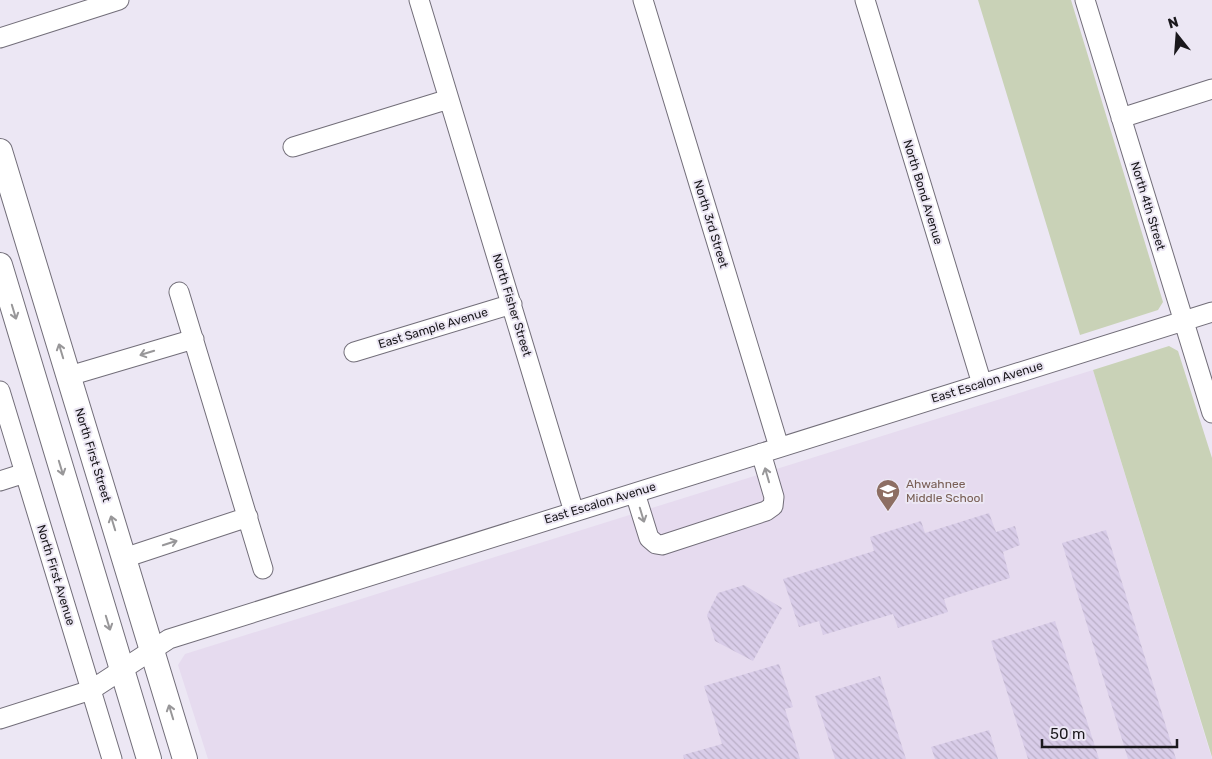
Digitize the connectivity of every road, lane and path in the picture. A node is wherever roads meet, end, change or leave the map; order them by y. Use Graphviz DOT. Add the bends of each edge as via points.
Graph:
graph roads {
  1 [pos="119,0"];
  2 [pos="419,0"];
  3 [pos="643,0"];
  4 [pos="865,0"];
  5 [pos="1085,0"];
  6 [pos="0,38"];
  7 [pos="1212,89"];
  8 [pos="449,99"];
  9 [pos="1121,118"];
  10 [pos="293,147"];
  11 [pos="0,151"];
  12 [pos="0,187"];
  13 [pos="26,239"];
  14 [pos="0,266"];
  15 [pos="179,292"];
  16 [pos="512,304"];
  17 [pos="1212,312"];
  18 [pos="1183,321"];
  19 [pos="194,339"];
  20 [pos="354,352"];
  21 [pos="69,376"];
  22 [pos="982,384"];
  23 [pos="0,390"];
  24 [pos="1212,413"];
  25 [pos="779,448"];
  26 [pos="761,453"];
  27 [pos="25,473"];
  28 [pos="0,481"];
  29 [pos="634,493"];
  30 [pos="574,512"];
  31 [pos="248,517"];
  32 [pos="124,558"];
  33 [pos="263,569"];
  34 [pos="152,650"];
  35 [pos="122,670"];
  36 [pos="91,690"];
  37 [pos="0,719"];
  38 [pos="112,759"];
  39 [pos="149,759"];
  40 [pos="185,759"];
  1 -- 6 [label="street"];
  2 -- 8 [label="street, North Fisher Street"];
  3 -- 25 [label="street, North 3rd Street"];
  4 -- 22 [label="street, North Bond Avenue"];
  5 -- 9 [label="street, North 4th Street"];
  7 -- 9 [label="street"];
  8 -- 10 [label="street"];
  8 -- 16 [label="street, North Fisher Street"];
  9 -- 18 [label="street, North 4th Street"];
  11 -- 13 [label="main road, North First Street"];
  12 -- 13 [label="main road"];
  21 -- 13 [label="main road, North First Street, one-way"];
  14 -- 35 [label="main road, one-way"];
  15 -- 19 [label="street"];
  16 -- 20 [label="street, East Sample Avenue"];
  16 -- 30 [label="street, North Fisher Street"];
  17 -- 18 [label="street, East Escalon Avenue"];
  18 -- 22 [label="street, East Escalon Avenue"];
  18 -- 24 [label="street, North 4th Street"];
  19 -- 21 [label="street, one-way"];
  19 -- 31 [label="street"];
  32 -- 21 [label="main road, North First Street, one-way"];
  22 -- 25 [label="street, East Escalon Avenue"];
  23 -- 27 [label="street, North First Avenue"];
  25 -- 26 [label="street, East Escalon Avenue"];
  26 -- 29 [label="street, East Escalon Avenue"];
  29 -- 26 [label="street, one-way" via="649,538 662,545 773,506 774,497"];
  27 -- 28 [label="street"];
  27 -- 36 [label="street, North First Avenue"];
  29 -- 30 [label="street, East Escalon Avenue"];
  30 -- 34 [label="street, East Escalon Avenue" via="169,639"];
  32 -- 31 [label="street, one-way"];
  31 -- 33 [label="street"];
  32 -- 34 [label="main road, North First Street"];
  34 -- 35 [label="street, East Escalon Avenue"];
  40 -- 34 [label="main road, North First Street, one-way"];
  35 -- 36 [label="street, East Escalon Avenue"];
  35 -- 39 [label="main road"];
  36 -- 37 [label="street, East Escalon Avenue"];
  36 -- 38 [label="street, North First Avenue"];
}
